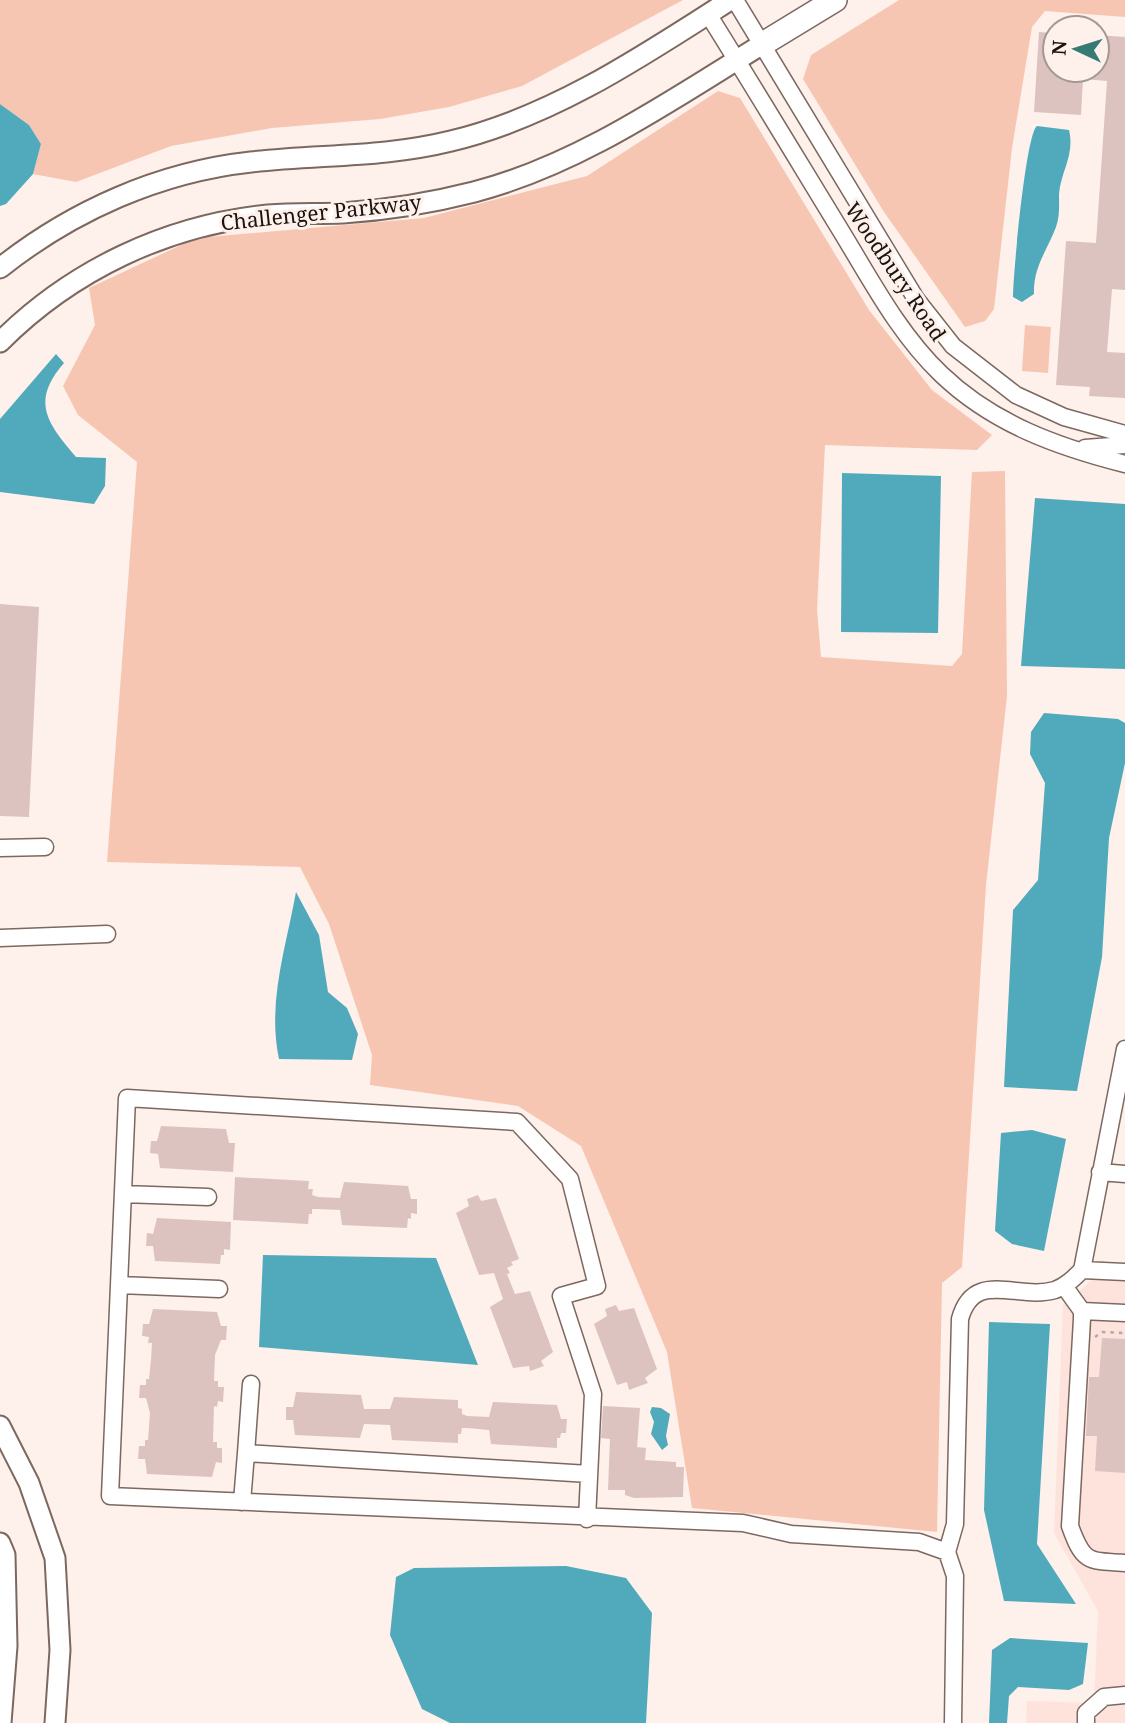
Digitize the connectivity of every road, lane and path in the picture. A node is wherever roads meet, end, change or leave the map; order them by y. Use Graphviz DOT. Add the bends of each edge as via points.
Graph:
graph roads {
  1 [pos="730,0"];
  2 [pos="735,0"];
  3 [pos="835,0"];
  4 [pos="708,14"];
  5 [pos="761,45"];
  6 [pos="737,60"];
  7 [pos="0,268"];
  8 [pos="0,342"];
  9 [pos="1125,423"];
  10 [pos="1108,429"];
  11 [pos="1125,434"];
  12 [pos="1125,445"];
  13 [pos="1061,447"];
  14 [pos="1125,464"];
  15 [pos="45,847"];
  16 [pos="0,848"];
  17 [pos="107,934"];
  18 [pos="0,938"];
  19 [pos="1125,1049"];
  20 [pos="1100,1172"];
  21 [pos="1125,1174"];
  22 [pos="123,1194"];
  23 [pos="208,1197"];
  24 [pos="1082,1270"];
  25 [pos="1125,1272"];
  26 [pos="119,1285"];
  27 [pos="1064,1286"];
  28 [pos="219,1289"];
  29 [pos="1082,1311"];
  30 [pos="1125,1313"];
  31 [pos="251,1384"];
  32 [pos="0,1426"];
  33 [pos="246,1453"];
  34 [pos="589,1474"];
  35 [pos="242,1503"];
  36 [pos="587,1519"];
  37 [pos="0,1543"];
  38 [pos="947,1552"];
  39 [pos="1125,1563"];
  40 [pos="1125,1695"];
  41 [pos="1,1723"];
  42 [pos="55,1723"];
  43 [pos="953,1723"];
  44 [pos="1086,1723"];
  1 -- 4 [label="main road"];
  2 -- 5 [label="street, Woodbury Road"];
  3 -- 5 [label="highway, Challenger Parkway"];
  4 -- 6 [label="street, Woodbury Road"];
  4 -- 7 [label="main road" via="570,95 497,127 398,152 250,162 174,177 83,213"];
  5 -- 6 [label="main road, Challenger Parkway"];
  5 -- 10 [label="street, Woodbury Road" via="916,299 953,346 1016,395 1064,418"];
  6 -- 8 [label="main road, Challenger Parkway" via="604,139 501,184 400,207 228,221 152,242 71,284"];
  6 -- 13 [label="street, Woodbury Road" via="908,336 942,375 986,408"];
  9 -- 10 [label="street"];
  10 -- 11 [label="street, Woodbury Road"];
  12 -- 13 [label="street"];
  13 -- 14 [label="street, Woodbury Road"];
  15 -- 16 [label="street"];
  17 -- 18 [label="street"];
  19 -- 20 [label="street"];
  20 -- 21 [label="street"];
  20 -- 24 [label="street"];
  22 -- 23 [label="street"];
  22 -- 26 [label="street"];
  22 -- 34 [label="street" via="127,1098 517,1122 570,1179 597,1286 561,1296 593,1394"];
  24 -- 25 [label="street"];
  24 -- 27 [label="street"];
  26 -- 28 [label="street"];
  26 -- 35 [label="street" via="110,1496"];
  27 -- 29 [label="street"];
  27 -- 38 [label="street" via="1040,1293 990,1289 976,1292 965,1303 960,1319 955,1524"];
  29 -- 30 [label="street"];
  29 -- 39 [label="street" via="1070,1526 1080,1553 1092,1561"];
  31 -- 33 [label="street"];
  32 -- 42 [label="main road" via="29,1483 55,1558 60,1650"];
  33 -- 34 [label="street"];
  33 -- 35 [label="street"];
  34 -- 36 [label="street"];
  35 -- 36 [label="street"];
  36 -- 38 [label="street" via="743,1523 791,1534 919,1542"];
  37 -- 41 [label="main road" via="5,1555 7,1646"];
  38 -- 43 [label="street" via="955,1576"];
  40 -- 44 [label="street" via="1104,1697 1086,1713"];
}
